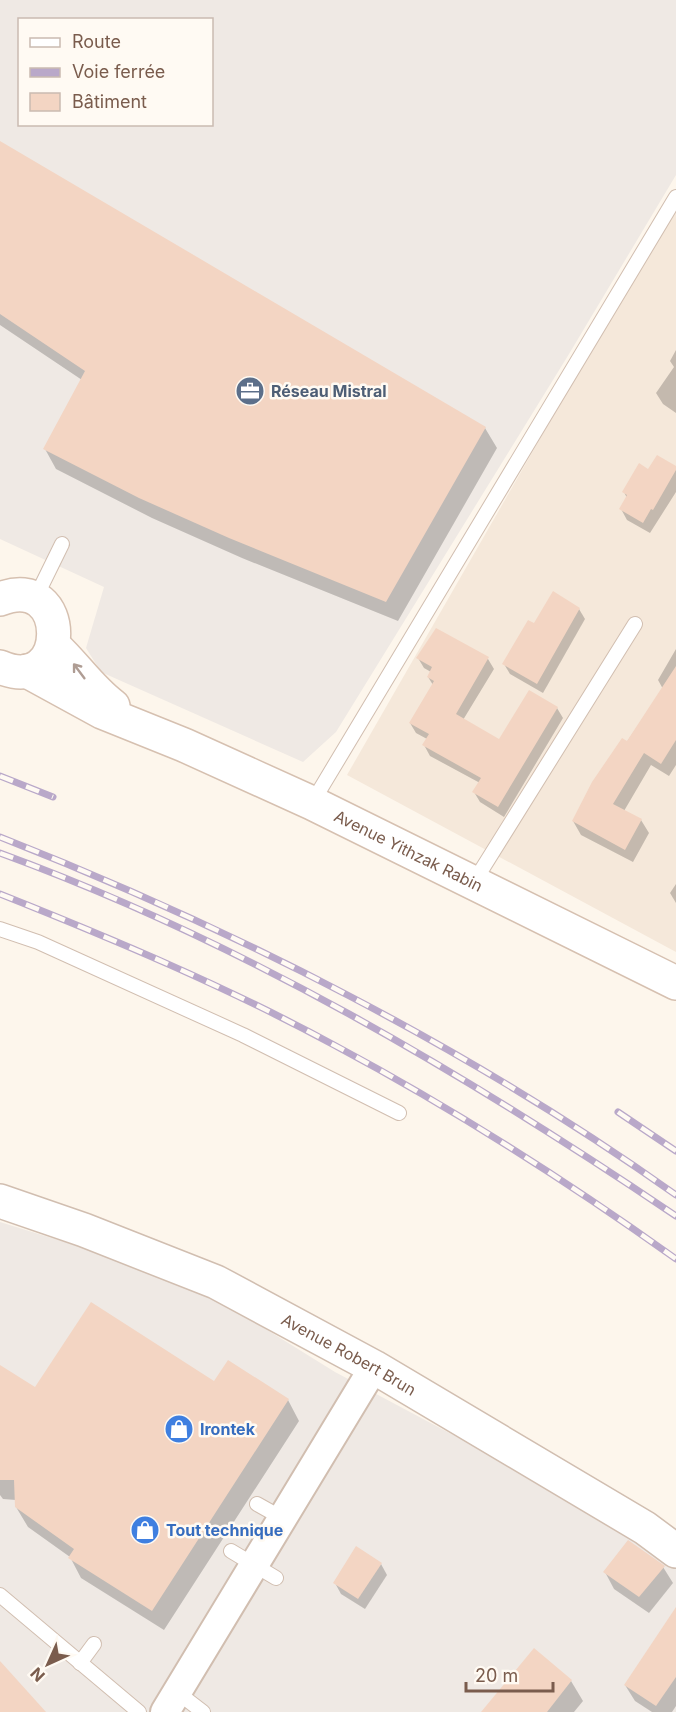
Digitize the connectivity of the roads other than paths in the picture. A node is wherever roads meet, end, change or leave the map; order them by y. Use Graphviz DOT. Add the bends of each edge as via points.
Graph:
graph roads {
  1 [pos="676,196"];
  2 [pos="62,544"];
  3 [pos="0,599"];
  4 [pos="35,599"];
  5 [pos="635,624"];
  6 [pos="54,646"];
  7 [pos="14,669"];
  8 [pos="136,724"];
  9 [pos="312,802"];
  10 [pos="474,882"];
  11 [pos="0,928"];
  12 [pos="676,983"];
  13 [pos="399,1113"];
  14 [pos="0,1201"];
  15 [pos="374,1367"];
  16 [pos="257,1504"];
  17 [pos="282,1518"];
  18 [pos="676,1551"];
  19 [pos="0,1595"];
  20 [pos="94,1644"];
  21 [pos="80,1663"];
  22 [pos="171,1702"];
  23 [pos="139,1712"];
  24 [pos="203,1712"];
  1 -- 9 [label="lane"];
  2 -- 4 [label="lane"];
  3 -- 4 [label="main road" via="18,595"];
  4 -- 6 [label="main road" via="51,616 56,635"];
  5 -- 10 [label="lane"];
  6 -- 7 [label="main road" via="49,655"];
  8 -- 6 [label="main road, one-way" via="101,697"];
  7 -- 8 [label="main road"];
  8 -- 9 [label="main road, Avenue Yithzak Rabin"];
  9 -- 10 [label="main road, Avenue Yithzak Rabin"];
  10 -- 12 [label="main road, Avenue Yithzak Rabin"];
  11 -- 13 [label="lane" via="243,1035"];
  14 -- 15 [label="main road, Avenue Robert Brun" via="216,1282"];
  15 -- 17 [label="street"];
  15 -- 18 [label="main road, Avenue Robert Brun" via="645,1528"];
  16 -- 17 [label="lane"];
  17 -- 22 [label="street"];
  19 -- 21 [label="lane"];
  20 -- 21 [label="lane"];
  21 -- 23 [label="lane"];
  22 -- 24 [label="lane"];
}
